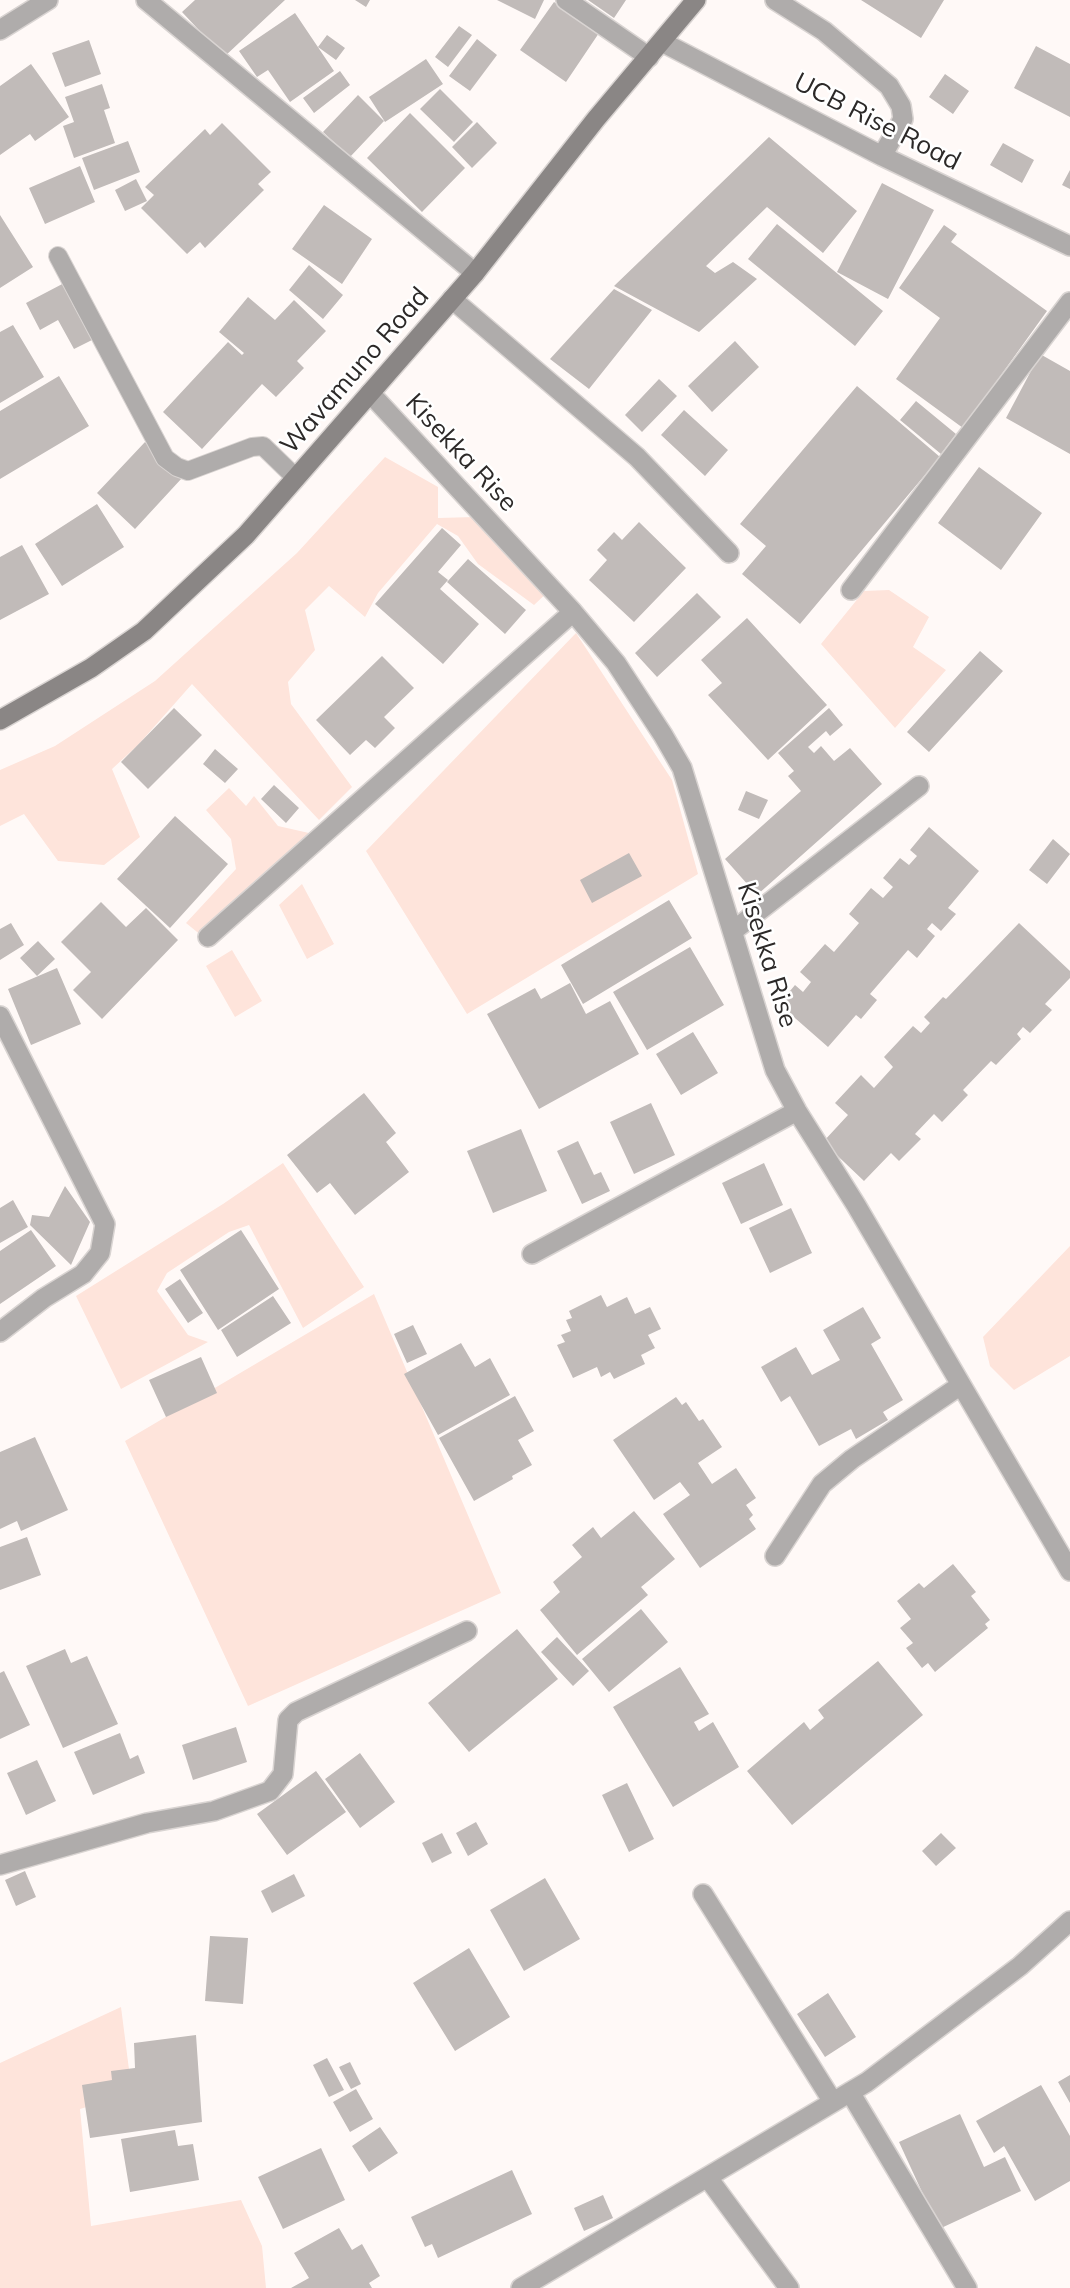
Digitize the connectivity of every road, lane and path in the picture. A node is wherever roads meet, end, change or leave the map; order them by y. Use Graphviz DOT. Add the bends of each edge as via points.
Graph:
graph roads {
  1 [pos="48,0"];
  2 [pos="146,0"];
  3 [pos="566,0"];
  4 [pos="696,0"];
  5 [pos="775,0"];
  6 [pos="0,30"];
  7 [pos="656,49"];
  8 [pos="882,156"];
  9 [pos="1070,246"];
  10 [pos="58,256"];
  11 [pos="475,273"];
  12 [pos="453,299"];
  13 [pos="1070,302"];
  14 [pos="370,393"];
  15 [pos="296,478"];
  16 [pos="729,553"];
  17 [pos="851,590"];
  18 [pos="573,612"];
  19 [pos="0,720"];
  20 [pos="919,786"];
  21 [pos="733,931"];
  22 [pos="208,937"];
  23 [pos="0,1016"];
  24 [pos="797,1111"];
  25 [pos="532,1254"];
  26 [pos="0,1332"];
  27 [pos="961,1385"];
  28 [pos="775,1556"];
  29 [pos="1070,1571"];
  30 [pos="467,1631"];
  31 [pos="0,1865"];
  32 [pos="703,1894"];
  33 [pos="1070,1921"];
  34 [pos="841,2097"];
  35 [pos="708,2178"];
  36 [pos="521,2288"];
  37 [pos="789,2288"];
  38 [pos="967,2288"];
  1 -- 6 [label="street"];
  2 -- 11 [label="street"];
  3 -- 7 [label="street, UCB Rise Road"];
  4 -- 7 [label="main road, Wavamuno Road"];
  5 -- 8 [label="street" via="824,31 889,86 903,119"];
  7 -- 8 [label="street, UCB Rise Road"];
  7 -- 11 [label="main road, Wavamuno Road"];
  8 -- 9 [label="street, UCB Rise Road"];
  10 -- 15 [label="lane" via="165,458 188,471 263,446"];
  11 -- 12 [label="main road, Wavamuno Road"];
  12 -- 14 [label="main road, Wavamuno Road"];
  12 -- 16 [label="street" via="637,457"];
  13 -- 17 [label="street"];
  14 -- 15 [label="main road, Wavamuno Road"];
  14 -- 18 [label="street, Kisekka Rise"];
  15 -- 19 [label="main road, Wavamuno Road" via="246,535 144,631 91,668"];
  18 -- 21 [label="street, Kisekka Rise" via="616,663 682,768"];
  18 -- 22 [label="street"];
  20 -- 21 [label="street"];
  21 -- 24 [label="street, Kisekka Rise" via="775,1070"];
  23 -- 26 [label="street" via="106,1224 100,1253 83,1275"];
  24 -- 25 [label="street"];
  24 -- 27 [label="street, Kisekka Rise"];
  27 -- 28 [label="street" via="822,1484"];
  27 -- 29 [label="street, Kisekka Rise"];
  30 -- 31 [label="street" via="296,1712 288,1720 283,1774 270,1791 214,1811 147,1824"];
  32 -- 34 [label="street"];
  33 -- 34 [label="street" via="1020,1966"];
  34 -- 35 [label="street"];
  34 -- 38 [label="street"];
  35 -- 36 [label="street"];
  35 -- 37 [label="street"];
}
